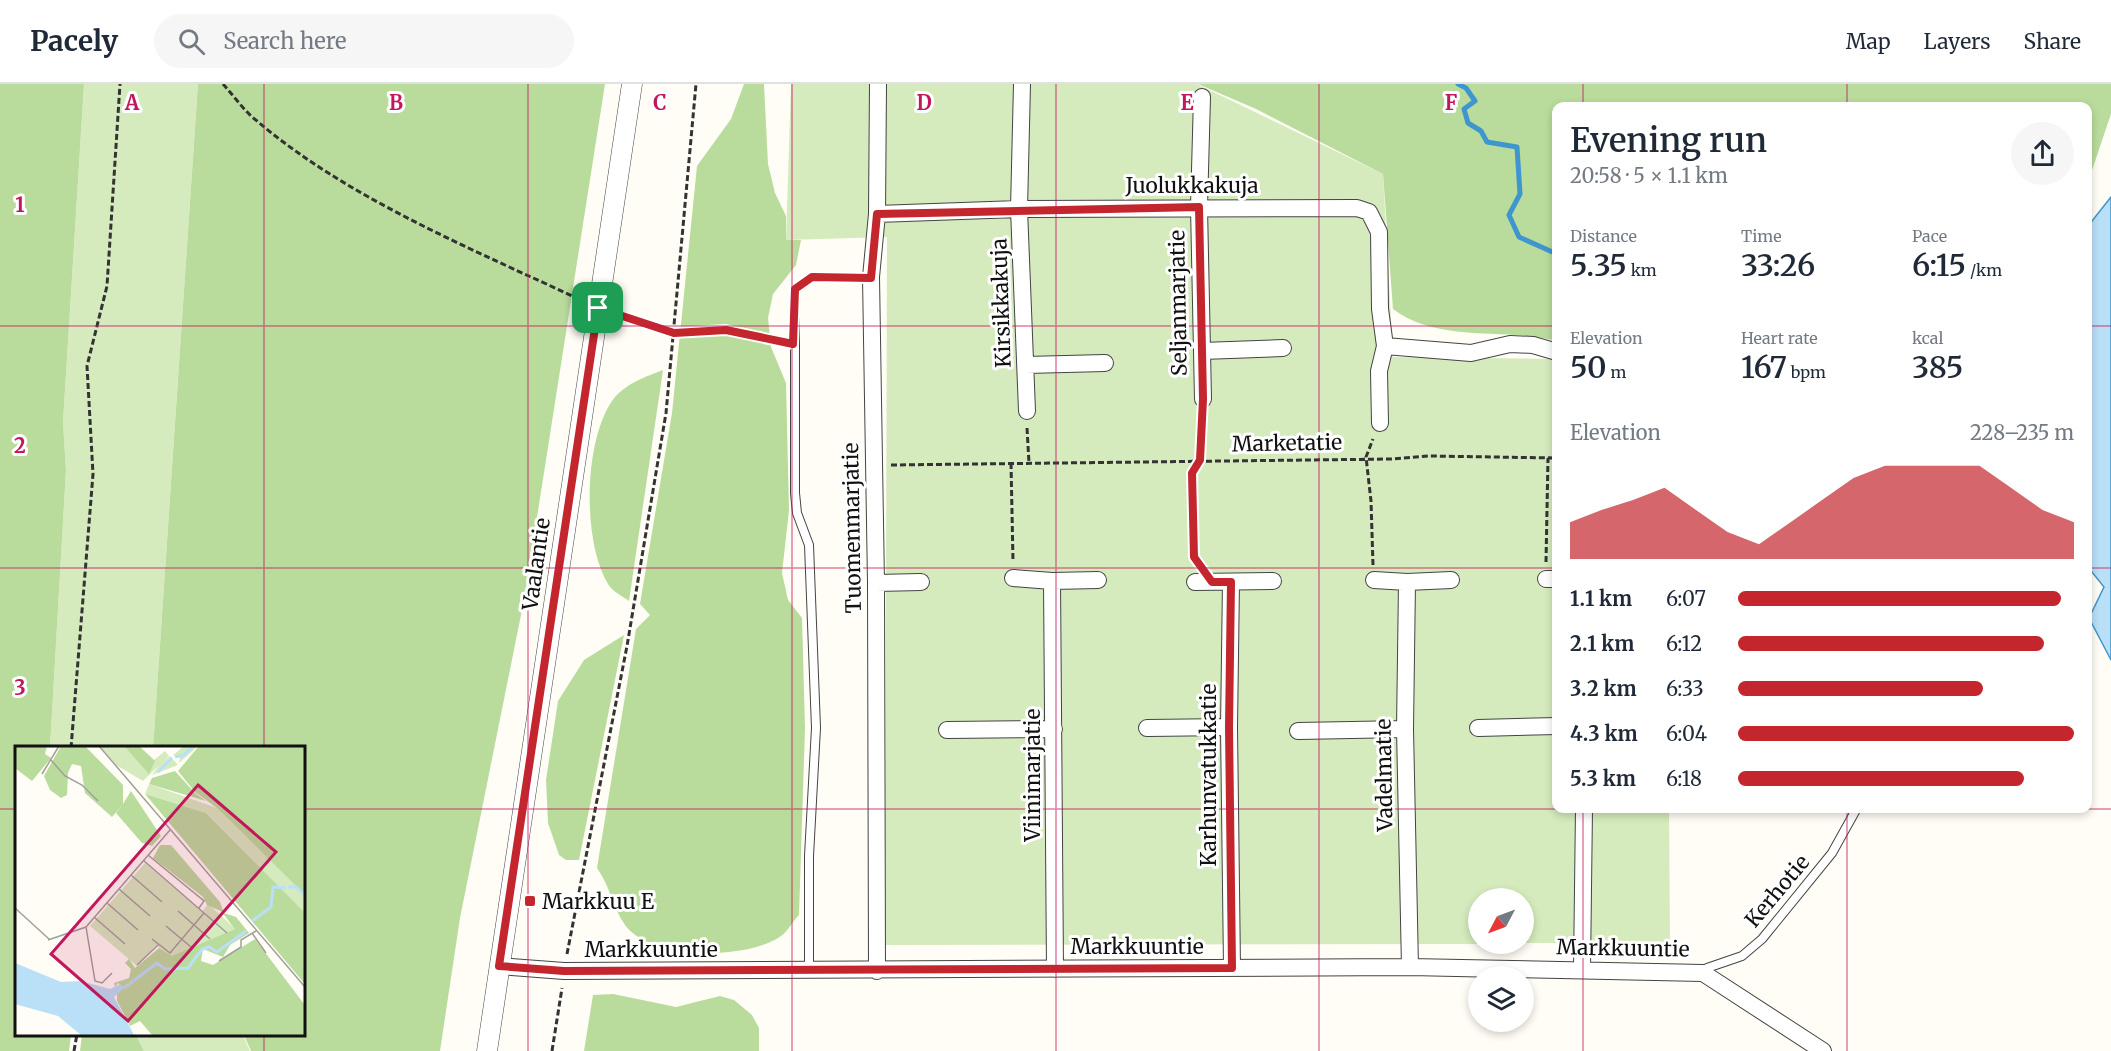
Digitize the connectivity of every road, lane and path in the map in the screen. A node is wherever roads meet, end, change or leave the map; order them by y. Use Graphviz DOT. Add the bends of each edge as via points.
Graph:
graph roads {
  1 [pos="120,84"];
  2 [pos="223,84"];
  3 [pos="632,84"];
  4 [pos="696,84"];
  5 [pos="878,84"];
  6 [pos="1022,84"];
  7 [pos="1202,97"];
  8 [pos="1199,207"];
  9 [pos="1019,209"];
  10 [pos="877,214"];
  11 [pos="871,278"];
  12 [pos="598,308"];
  13 [pos="674,333"];
  14 [pos="793,344"];
  15 [pos="1385,346"];
  16 [pos="1283,348"];
  17 [pos="1202,351"];
  18 [pos="1552,351"];
  19 [pos="1105,363"];
  20 [pos="1026,365"];
  21 [pos="1203,399"];
  22 [pos="1027,411"];
  23 [pos="1380,423"];
  24 [pos="1366,457"];
  25 [pos="1548,457"];
  26 [pos="1552,457"];
  27 [pos="1200,460"];
  28 [pos="1011,463"];
  29 [pos="1029,463"];
  30 [pos="874,465"];
  31 [pos="1013,578"];
  32 [pos="1551,579"];
  33 [pos="1098,580"];
  34 [pos="1374,580"];
  35 [pos="1451,580"];
  36 [pos="1052,581"];
  37 [pos="1273,581"];
  38 [pos="921,582"];
  39 [pos="1203,582"];
  40 [pos="1231,582"];
  41 [pos="1407,582"];
  42 [pos="876,583"];
  43 [pos="1552,726"];
  44 [pos="1229,727"];
  45 [pos="1147,728"];
  46 [pos="1478,728"];
  47 [pos="1054,729"];
  48 [pos="1405,729"];
  49 [pos="947,730"];
  50 [pos="1298,731"];
  51 [pos="70,746"];
  52 [pos="1584,813"];
  53 [pos="1854,813"];
  54 [pos="499,966"];
  55 [pos="1410,966"];
  56 [pos="1232,968"];
  57 [pos="1055,969"];
  58 [pos="1582,969"];
  59 [pos="564,971"];
  60 [pos="810,971"];
  61 [pos="877,971"];
  62 [pos="1703,973"];
  63 [pos="77,1036"];
  64 [pos="74,1051"];
  65 [pos="487,1051"];
  66 [pos="552,1051"];
  67 [pos="1823,1051"];
  1 -- 51 [label="path" via="107,286 87,366 93,474"];
  2 -- 12 [label="path" via="255,120 314,164 428,228"];
  3 -- 12 [label="street, Vaalantie"];
  4 -- 13 [label="path"];
  5 -- 10 [label="street, Tuomenmarjatie"];
  6 -- 9 [label="street, Kirsikkakuja"];
  7 -- 8 [label="street, Seljanmarjatie"];
  8 -- 9 [label="street, Juolukkakuja"];
  8 -- 15 [label="street, Juolukkakuja" via="1357,208 1369,212 1379,232 1380,309"];
  8 -- 17 [label="street, Seljanmarjatie"];
  9 -- 10 [label="street, Juolukkakuja"];
  9 -- 20 [label="street, Kirsikkakuja"];
  10 -- 11 [label="street, Tuomenmarjatie"];
  11 -- 14 [label="lane" via="812,277 795,289"];
  11 -- 30 [label="street, Tuomenmarjatie"];
  12 -- 13 [label="path"];
  12 -- 54 [label="street, Vaalantie"];
  13 -- 14 [label="path" via="726,330"];
  13 -- 59 [label="path" via="666,413 631,622"];
  14 -- 60 [label="lane" via="795,493 797,513 809,545 816,729"];
  15 -- 18 [label="street" via="1471,353 1510,344"];
  15 -- 23 [label="street, Juolukkakuja" via="1379,371"];
  16 -- 17 [label="street"];
  17 -- 21 [label="street, Seljanmarjatie"];
  19 -- 20 [label="street"];
  20 -- 22 [label="street, Kirsikkakuja"];
  21 -- 27 [label="path"];
  22 -- 29 [label="path"];
  24 -- 25 [label="path, Marketatie"];
  24 -- 27 [label="path, Marketatie"];
  24 -- 34 [label="path"];
  25 -- 26 [label="path, Marketatie"];
  25 -- 32 [label="path"];
  27 -- 29 [label="path, Marketatie"];
  27 -- 39 [label="path" via="1192,473 1194,557"];
  28 -- 29 [label="path, Marketatie"];
  28 -- 30 [label="path, Marketatie"];
  28 -- 31 [label="path"];
  30 -- 42 [label="street, Tuomenmarjatie"];
  31 -- 36 [label="street"];
  33 -- 36 [label="street"];
  34 -- 41 [label="street"];
  35 -- 41 [label="street"];
  36 -- 47 [label="street, Viinimarjatie"];
  37 -- 40 [label="street"];
  38 -- 42 [label="street"];
  39 -- 40 [label="street"];
  40 -- 44 [label="street, Karhunvatukkatie"];
  41 -- 48 [label="street, Vadelmatie"];
  42 -- 61 [label="street, Tuomenmarjatie"];
  43 -- 46 [label="street"];
  44 -- 45 [label="street"];
  44 -- 56 [label="street, Karhunvatukkatie"];
  47 -- 49 [label="street"];
  47 -- 57 [label="street, Viinimarjatie"];
  48 -- 50 [label="street"];
  48 -- 55 [label="street, Vadelmatie"];
  52 -- 58 [label="street"];
  53 -- 62 [label="lane, Kerhotie" via="1832,853 1762,939 1742,956"];
  54 -- 59 [label="street, Markkuuntie"];
  54 -- 65 [label="street, Vaalantie"];
  55 -- 56 [label="street, Markkuuntie"];
  55 -- 58 [label="street, Markkuuntie"];
  56 -- 57 [label="street, Markkuuntie"];
  57 -- 61 [label="street, Markkuuntie"];
  58 -- 62 [label="street, Markkuuntie"];
  59 -- 60 [label="street, Markkuuntie"];
  59 -- 66 [label="path"];
  60 -- 61 [label="street, Markkuuntie"];
  62 -- 67 [label="street, Markkuuntie"];
  63 -- 64 [label="path"];
}
